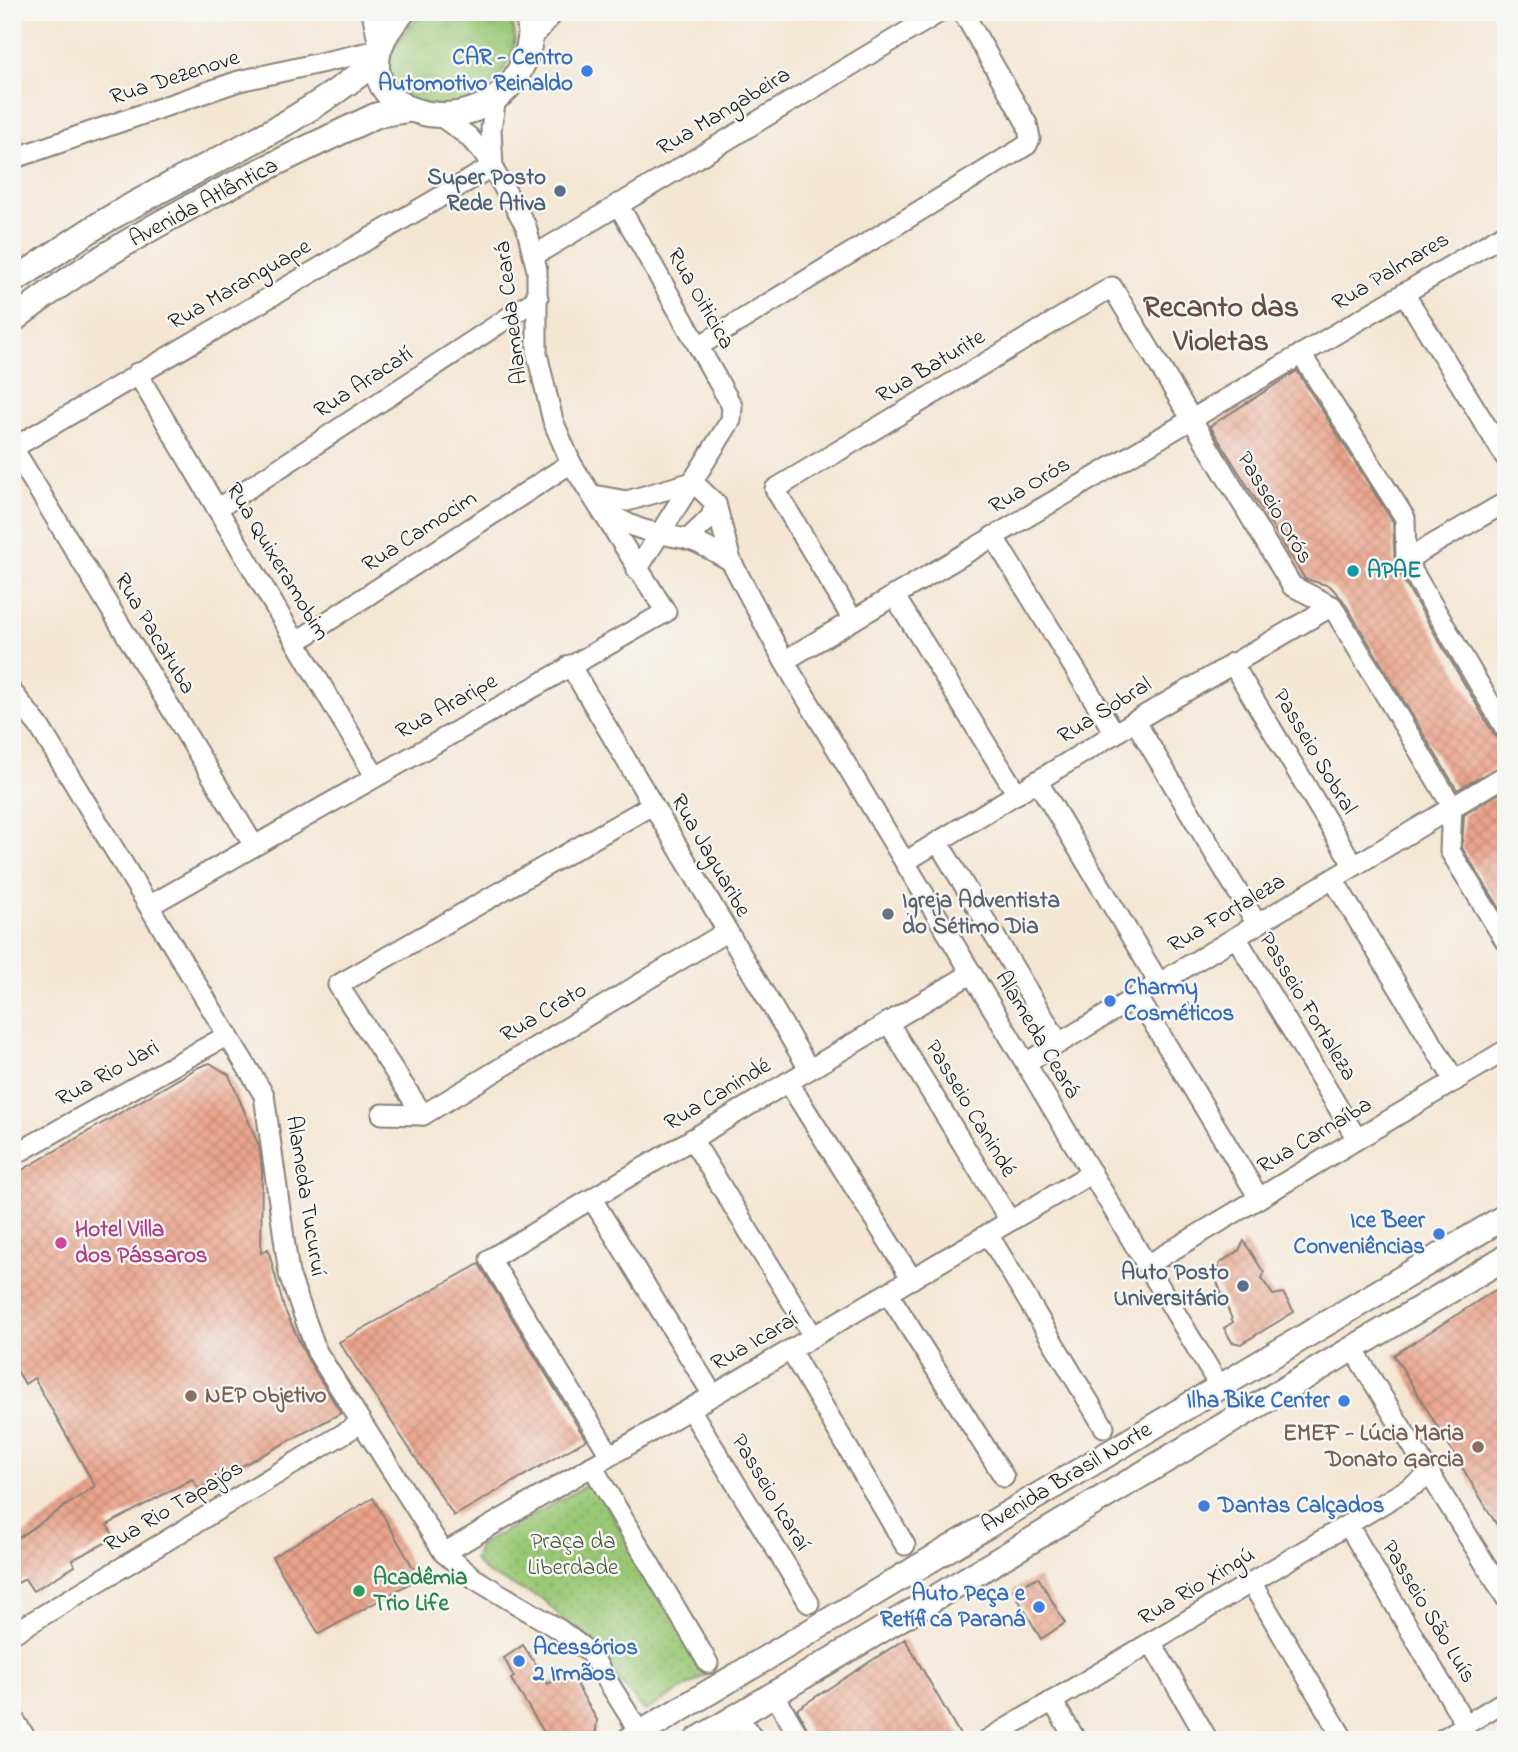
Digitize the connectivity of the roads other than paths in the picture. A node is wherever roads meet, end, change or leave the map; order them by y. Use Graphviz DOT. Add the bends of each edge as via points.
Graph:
graph roads {
  1 [pos="372,12"];
  2 [pos="403,12"];
  3 [pos="551,12"];
  4 [pos="940,12"];
  5 [pos="963,12"];
  6 [pos="528,23"];
  7 [pos="373,54"];
  8 [pos="496,98"];
  9 [pos="408,110"];
  10 [pos="440,116"];
  11 [pos="12,159"];
  12 [pos="493,166"];
  13 [pos="618,204"];
  14 [pos="1505,235"];
  15 [pos="535,255"];
  16 [pos="12,282"];
  17 [pos="1112,287"];
  18 [pos="1404,293"];
  19 [pos="538,298"];
  20 [pos="12,321"];
  21 [pos="699,346"];
  22 [pos="1301,354"];
  23 [pos="137,373"];
  24 [pos="1191,417"];
  25 [pos="13,448"];
  26 [pos="1506,458"];
  27 [pos="571,463"];
  28 [pos="693,482"];
  29 [pos="596,501"];
  30 [pos="716,504"];
  31 [pos="1504,506"];
  32 [pos="217,509"];
  33 [pos="660,536"];
  34 [pos="993,536"];
  35 [pos="688,539"];
  36 [pos="1406,560"];
  37 [pos="731,561"];
  38 [pos="637,570"];
  39 [pos="894,595"];
  40 [pos="1332,606"];
  41 [pos="853,620"];
  42 [pos="296,642"];
  43 [pos="785,661"];
  44 [pos="1232,663"];
  45 [pos="570,665"];
  46 [pos="12,692"];
  47 [pos="1135,721"];
  48 [pos="1506,730"];
  49 [pos="1115,734"];
  50 [pos="1506,775"];
  51 [pos="375,776"];
  52 [pos="1038,782"];
  53 [pos="1017,794"];
  54 [pos="652,806"];
  55 [pos="1452,806"];
  56 [pos="939,842"];
  57 [pos="253,844"];
  58 [pos="905,862"];
  59 [pos="1354,866"];
  60 [pos="1333,879"];
  61 [pos="149,906"];
  62 [pos="1257,924"];
  63 [pos="726,932"];
  64 [pos="1236,937"];
  65 [pos="1506,942"];
  66 [pos="972,973"];
  67 [pos="1159,983"];
  68 [pos="1137,996"];
  69 [pos="888,1022"];
  70 [pos="228,1035"];
  71 [pos="1059,1043"];
  72 [pos="1506,1051"];
  73 [pos="1026,1063"];
  74 [pos="809,1069"];
  75 [pos="1455,1081"];
  76 [pos="788,1082"];
  77 [pos="382,1114"];
  78 [pos="423,1115"];
  79 [pos="692,1139"];
  80 [pos="1357,1139"];
  81 [pos="12,1156"];
  82 [pos="1092,1173"];
  83 [pos="1259,1198"];
  84 [pos="592,1199"];
  85 [pos="1506,1216"];
  86 [pos="1010,1221"];
  87 [pos="988,1234"];
  88 [pos="1506,1257"];
  89 [pos="1149,1264"];
  90 [pos="912,1279"];
  91 [pos="888,1293"];
  92 [pos="813,1336"];
  93 [pos="1353,1349"];
  94 [pos="790,1350"];
  95 [pos="1220,1387"];
  96 [pos="713,1395"];
  97 [pos="690,1409"];
  98 [pos="360,1423"];
  99 [pos="1104,1427"];
  100 [pos="610,1455"];
  101 [pos="592,1466"];
  102 [pos="1431,1475"];
  103 [pos="1004,1477"];
  104 [pos="1348,1525"];
  105 [pos="905,1545"];
  106 [pos="444,1553"];
  107 [pos="1251,1582"];
  108 [pos="1502,1585"];
  109 [pos="808,1603"];
  110 [pos="12,1634"];
  111 [pos="1151,1642"];
  112 [pos="708,1663"];
  113 [pos="774,1694"];
  114 [pos="1506,1700"];
  115 [pos="1052,1701"];
  116 [pos="737,1716"];
  117 [pos="12,1721"];
  118 [pos="1466,1725"];
  119 [pos="634,1736"];
  120 [pos="24,1740"];
  121 [pos="697,1740"];
  122 [pos="754,1740"];
  123 [pos="801,1740"];
  124 [pos="987,1740"];
  125 [pos="1076,1740"];
  126 [pos="1208,1740"];
  127 [pos="1345,1740"];
  128 [pos="1441,1740"];
  1 -- 7 [label="street"];
  2 -- 7 [label="main road, Avenida Atlântica"];
  3 -- 6 [label="main road, Avenida Atlântica"];
  4 -- 13 [label="street, Rua Mangabeira"];
  5 -- 21 [label="street" via="1027,124 1027,145"];
  6 -- 8 [label="main road, Avenida Atlântica" via="521,70"];
  7 -- 9 [label="main road" via="384,90"];
  7 -- 11 [label="street, Rua Dezenove" via="239,81"];
  7 -- 16 [label="main road, Avenida Atlântica" via="336,94 109,218"];
  8 -- 10 [label="main road, Avenida Atlântica" via="467,113"];
  8 -- 12 [label="street, Alameda Ceará" via="491,129"];
  9 -- 10 [label="main road, Avenida Atlântica"];
  9 -- 20 [label="main road, Avenida Atlântica" via="364,121 153,228 48,293"];
  10 -- 12 [label="street, Alameda Ceará" via="468,136"];
  12 -- 15 [label="street, Alameda Ceará" via="526,226"];
  12 -- 23 [label="street, Rua Maranguape"];
  13 -- 15 [label="street, Rua Mangabeira"];
  13 -- 21 [label="street, Rua Oiticica"];
  14 -- 18 [label="street, Rua Palmares"];
  15 -- 19 [label="street, Alameda Ceará"];
  17 -- 24 [label="street, Passeio Orós"];
  17 -- 41 [label="street, Rua Baturite" via="775,489"];
  18 -- 22 [label="street, Rua Palmares"];
  18 -- 26 [label="street"];
  19 -- 27 [label="street, Alameda Ceará" via="537,354 553,421"];
  19 -- 32 [label="street, Rua Aracatí"];
  21 -- 28 [label="street, Rua Oiticica" via="732,406 731,420"];
  22 -- 24 [label="street, Rua Orós"];
  22 -- 36 [label="street" via="1405,518"];
  23 -- 25 [label="street, Rua Maranguape"];
  23 -- 32 [label="street, Rua Quixeramobim"];
  24 -- 34 [label="street, Rua Orós"];
  24 -- 40 [label="street, Passeio Orós" via="1292,586"];
  25 -- 57 [label="street, Rua Pacatuba"];
  27 -- 29 [label="street, Alameda Ceará"];
  27 -- 42 [label="street, Rua Camocim"];
  28 -- 29 [label="street" via="627,500"];
  28 -- 30 [label="street"];
  28 -- 33 [label="street"];
  29 -- 33 [label="street, Alameda Ceará" via="629,526"];
  29 -- 38 [label="street"];
  30 -- 35 [label="street" via="710,518"];
  30 -- 37 [label="street, Alameda Ceará"];
  31 -- 36 [label="street"];
  32 -- 42 [label="street, Rua Quixeramobim"];
  33 -- 35 [label="street, Alameda Ceará"];
  33 -- 38 [label="street"];
  34 -- 39 [label="street, Rua Orós"];
  34 -- 49 [label="street"];
  35 -- 37 [label="street"];
  36 -- 48 [label="street"];
  37 -- 43 [label="street, Alameda Ceará"];
  38 -- 45 [label="street, Rua Araripe" via="666,612"];
  39 -- 41 [label="street, Rua Orós"];
  39 -- 53 [label="street"];
  40 -- 44 [label="street, Rua Sobral"];
  40 -- 55 [label="street"];
  41 -- 43 [label="street, Rua Orós"];
  42 -- 51 [label="street, Rua Quixeramobim"];
  43 -- 58 [label="street, Alameda Ceará"];
  44 -- 47 [label="street, Rua Sobral"];
  44 -- 59 [label="street, Passeio Sobral"];
  45 -- 51 [label="street, Rua Araripe"];
  45 -- 54 [label="street, Rua Jaguaribe"];
  46 -- 61 [label="street, Alameda Tucuruí" via="39,726"];
  47 -- 49 [label="street, Rua Sobral"];
  47 -- 62 [label="street"];
  49 -- 52 [label="street, Rua Sobral"];
  50 -- 55 [label="street, Rua Fortaleza"];
  51 -- 57 [label="street, Rua Araripe"];
  52 -- 53 [label="street, Rua Sobral"];
  52 -- 67 [label="street"];
  53 -- 56 [label="street, Rua Sobral"];
  54 -- 63 [label="street, Rua Jaguaribe"];
  54 -- 78 [label="street" via="338,985"];
  55 -- 59 [label="street, Rua Fortaleza"];
  55 -- 65 [label="street" via="1450,850"];
  56 -- 58 [label="street, Rua Sobral"];
  56 -- 71 [label="street"];
  57 -- 61 [label="street, Rua Araripe"];
  58 -- 66 [label="street, Alameda Ceará"];
  59 -- 60 [label="street, Rua Fortaleza"];
  60 -- 62 [label="street, Rua Fortaleza"];
  60 -- 75 [label="street"];
  61 -- 70 [label="street, Alameda Tucuruí"];
  62 -- 64 [label="street, Rua Fortaleza"];
  63 -- 74 [label="street, Rua Jaguaribe"];
  63 -- 78 [label="street, Rua Crato"];
  64 -- 67 [label="street, Rua Fortaleza"];
  64 -- 80 [label="street, Passeio Fortaleza"];
  66 -- 69 [label="street, Rua Canindé"];
  66 -- 73 [label="street, Alameda Ceará"];
  67 -- 68 [label="street, Rua Fortaleza"];
  68 -- 71 [label="street, Rua Fortaleza"];
  68 -- 83 [label="street"];
  69 -- 74 [label="street, Rua Canindé"];
  69 -- 86 [label="street, Passeio Canindé"];
  70 -- 81 [label="street, Rua Rio Jari"];
  70 -- 98 [label="street, Alameda Tucuruí" via="264,1095 289,1274 317,1352"];
  71 -- 73 [label="street, Rua Fortaleza"];
  72 -- 75 [label="street, Rua Carnaíba"];
  73 -- 82 [label="street, Alameda Ceará"];
  74 -- 76 [label="street, Rua Canindé"];
  75 -- 80 [label="street, Rua Carnaíba"];
  76 -- 79 [label="street, Rua Canindé"];
  76 -- 90 [label="street"];
  77 -- 78 [label="street"];
  79 -- 84 [label="street, Rua Canindé"];
  79 -- 92 [label="street"];
  80 -- 83 [label="street, Rua Carnaíba"];
  82 -- 86 [label="street, Rua Icaraí"];
  82 -- 89 [label="street, Alameda Ceará"];
  83 -- 89 [label="street, Rua Carnaíba"];
  84 -- 96 [label="street"];
  84 -- 100 [label="street, Rua Canindé" via="490,1259"];
  85 -- 95 [label="main road, Avenida Brasil Norte"];
  86 -- 87 [label="street, Rua Icaraí"];
  87 -- 90 [label="street, Rua Icaraí"];
  87 -- 99 [label="street"];
  88 -- 93 [label="main road, Avenida Brasil Norte"];
  89 -- 95 [label="street, Alameda Ceará"];
  90 -- 91 [label="street, Rua Icaraí"];
  91 -- 92 [label="street, Rua Icaraí"];
  91 -- 103 [label="street"];
  92 -- 94 [label="street, Rua Icaraí"];
  93 -- 102 [label="street"];
  93 -- 113 [label="main road, Avenida Brasil Norte"];
  94 -- 96 [label="street, Rua Icaraí"];
  94 -- 105 [label="street"];
  95 -- 119 [label="main road, Avenida Brasil Norte"];
  96 -- 97 [label="street, Rua Icaraí"];
  97 -- 100 [label="street, Rua Icaraí"];
  97 -- 109 [label="street, Passeio Icaraí"];
  98 -- 106 [label="street, Alameda Tucuruí"];
  98 -- 110 [label="street, Rua Rio Tapajós"];
  100 -- 101 [label="street, Rua Icaraí"];
  101 -- 106 [label="street, Rua Icaraí"];
  101 -- 112 [label="street"];
  102 -- 104 [label="street, Rua Rio Xingú"];
  102 -- 108 [label="street"];
  104 -- 107 [label="street, Rua Rio Xingú"];
  104 -- 118 [label="street, Passeio São Luís"];
  106 -- 119 [label="street, Alameda Tucuruí" via="475,1579 560,1630 590,1654"];
  107 -- 111 [label="street, Rua Rio Xingú"];
  107 -- 127 [label="street"];
  111 -- 115 [label="street, Rua Rio Xingú"];
  111 -- 126 [label="street"];
  113 -- 116 [label="main road, Avenida Brasil Norte"];
  113 -- 123 [label="street"];
  114 -- 118 [label="street"];
  115 -- 124 [label="street, Rua Rio Xingú"];
  115 -- 125 [label="street"];
  116 -- 121 [label="main road, Avenida Brasil Norte"];
  116 -- 122 [label="street"];
  117 -- 120 [label="main road"];
  118 -- 128 [label="street"];
}
